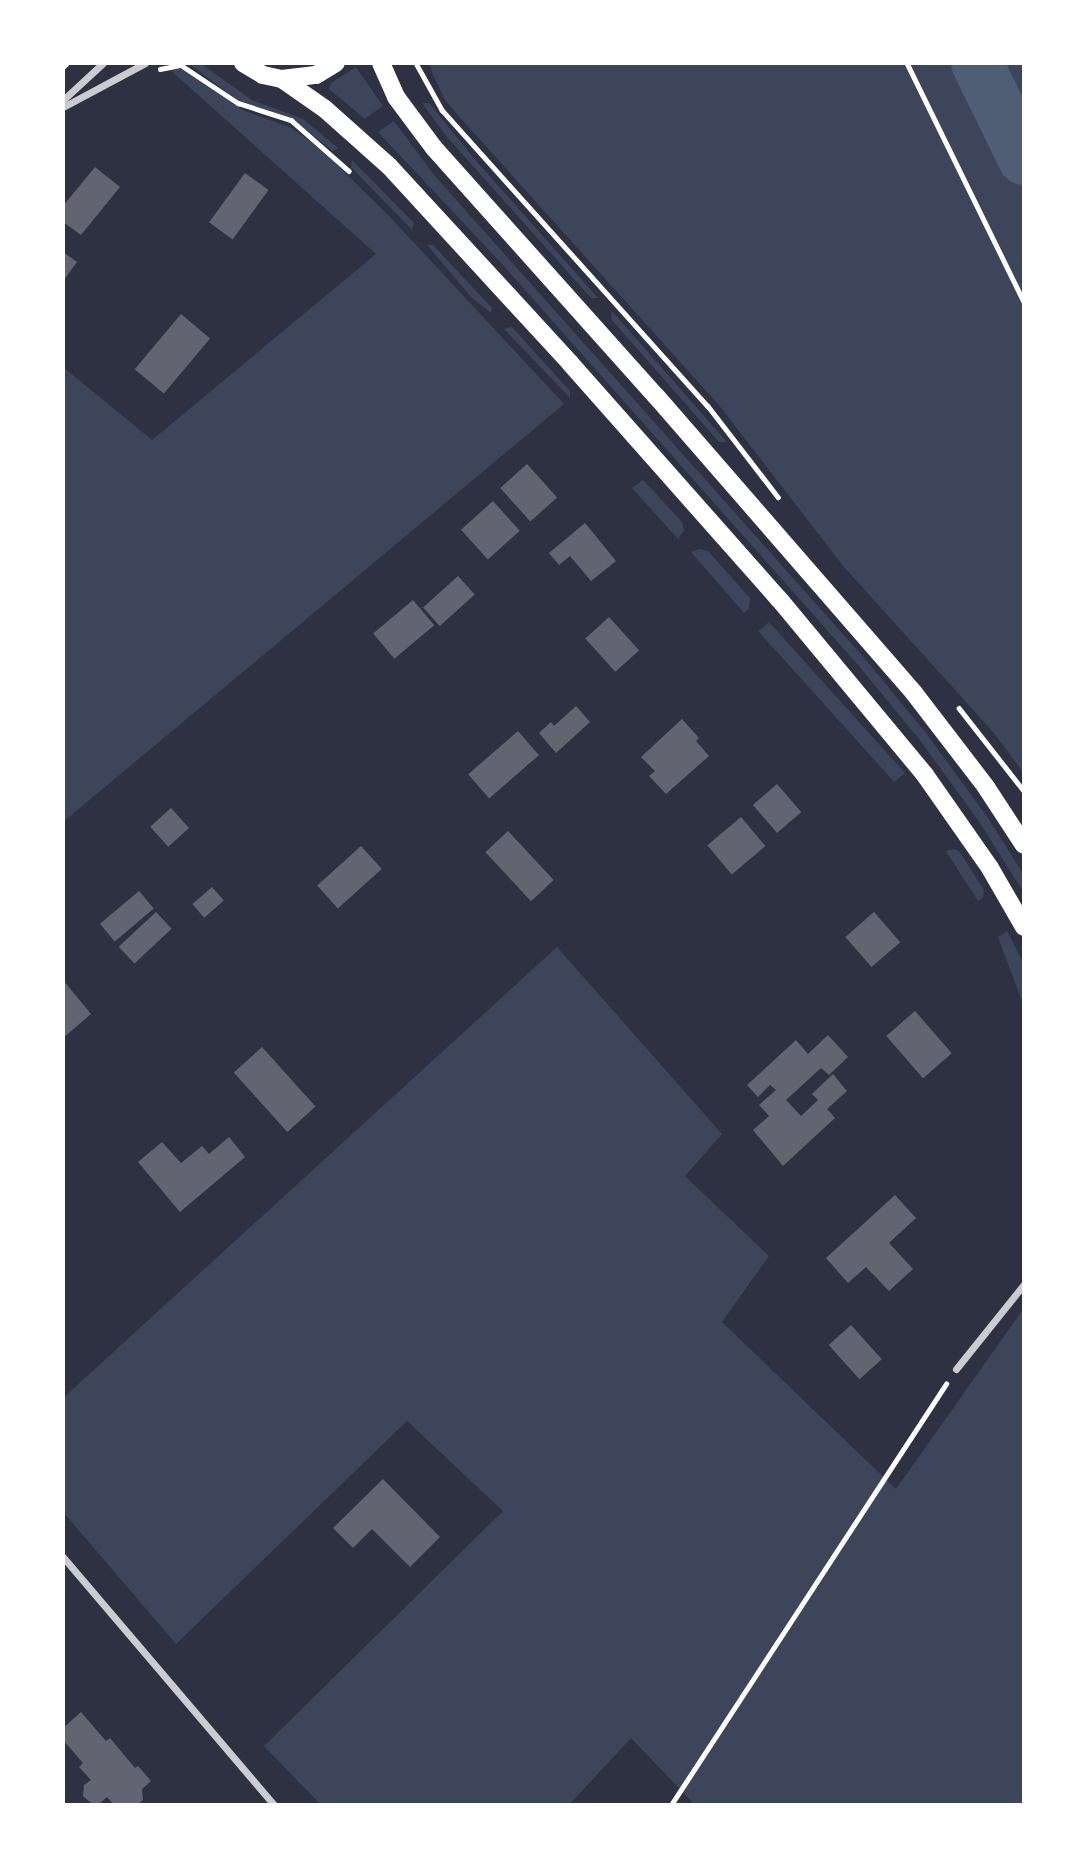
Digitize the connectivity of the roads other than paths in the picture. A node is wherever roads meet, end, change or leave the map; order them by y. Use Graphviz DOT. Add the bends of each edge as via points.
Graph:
graph roads {
  1 [pos="103,63"];
  2 [pos="145,63"];
  3 [pos="243,63"];
  4 [pos="336,63"];
  5 [pos="381,63"];
  6 [pos="282,79"];
  7 [pos="63,100"];
  8 [pos="63,107"];
  9 [pos="1024,845"];
  10 [pos="1024,927"];
  11 [pos="1024,1284"];
  12 [pos="956,1369"];
  13 [pos="63,1557"];
  14 [pos="274,1805"];
  1 -- 7 [label="street"];
  2 -- 8 [label="street"];
  3 -- 6 [label="main road" via="263,75"];
  4 -- 6 [label="main road" via="316,75"];
  5 -- 9 [label="main road" via="396,97 434,148 914,693"];
  6 -- 10 [label="main road" via="325,109 389,166 779,599 925,775 990,868"];
  11 -- 12 [label="street"];
  13 -- 14 [label="street"];
}
